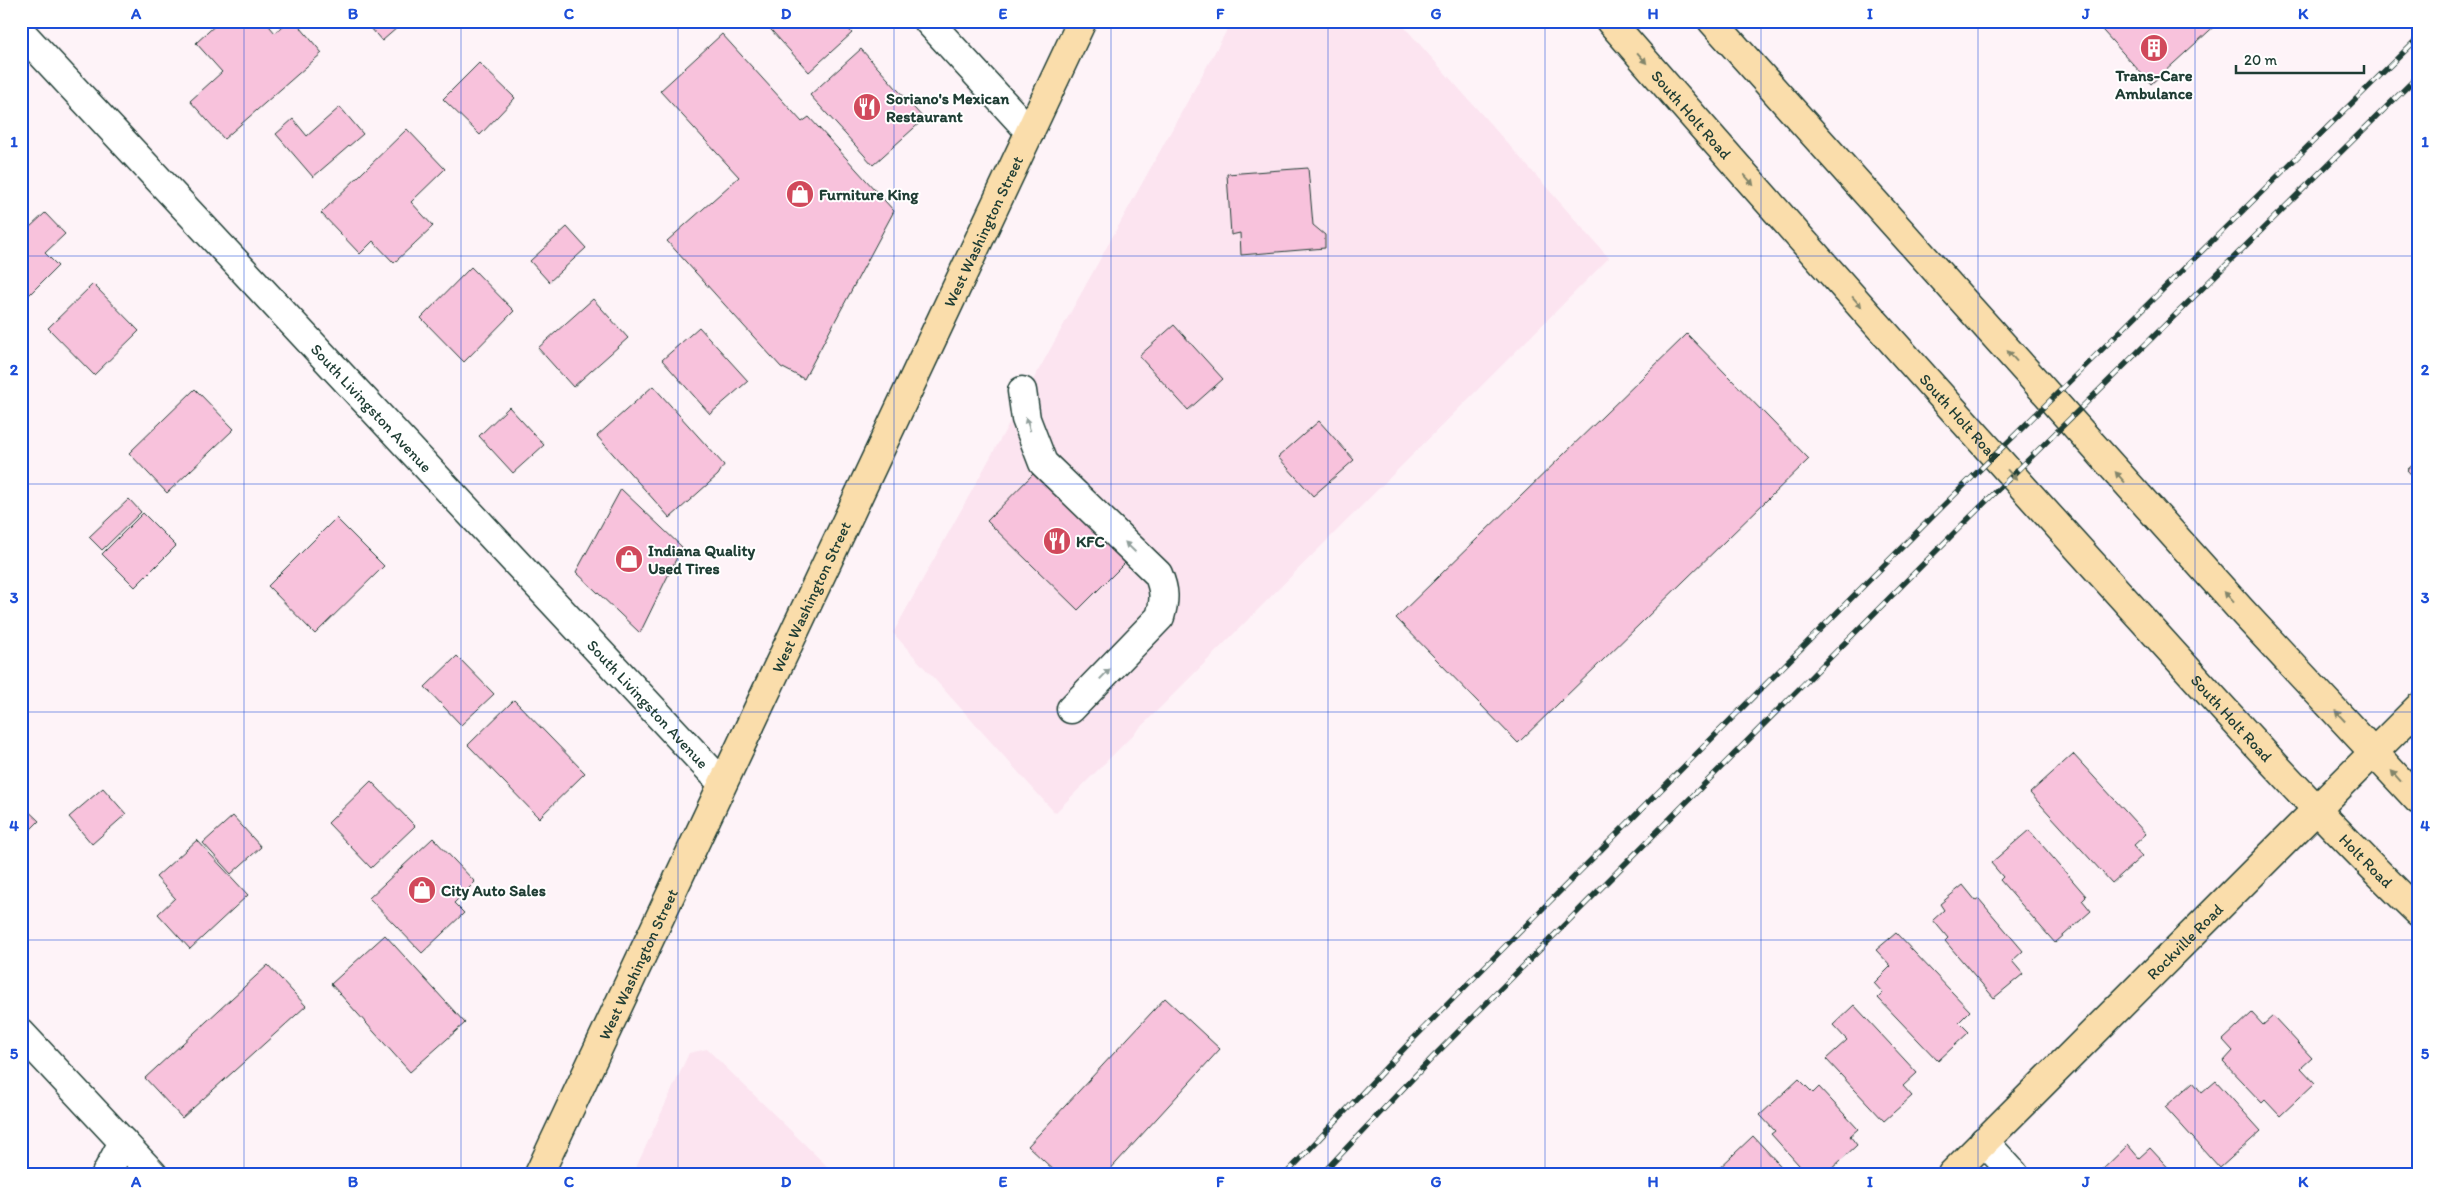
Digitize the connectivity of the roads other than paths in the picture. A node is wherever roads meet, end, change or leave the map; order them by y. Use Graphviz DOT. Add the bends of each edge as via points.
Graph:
graph roads {
  1 [pos="928,21"];
  2 [pos="1082,21"];
  3 [pos="1610,21"];
  4 [pos="1712,21"];
  5 [pos="21,32"];
  6 [pos="1030,132"];
  7 [pos="1022,390"];
  8 [pos="1071,708"];
  9 [pos="2418,708"];
  10 [pos="2374,751"];
  11 [pos="722,784"];
  12 [pos="2418,800"];
  13 [pos="2316,808"];
  14 [pos="2418,912"];
  15 [pos="21,1033"];
  16 [pos="1984,1141"];
  17 [pos="122,1142"];
  18 [pos="106,1174"];
  19 [pos="152,1174"];
  20 [pos="539,1174"];
  21 [pos="1952,1174"];
  22 [pos="2014,1174"];
  1 -- 6 [label="street"];
  2 -- 6 [label="main road, West Washington Street"];
  3 -- 13 [label="main road, South Holt Road, one-way" via="1910,363"];
  10 -- 4 [label="main road, one-way" via="2234,603"];
  5 -- 11 [label="street, South Livingston Avenue"];
  6 -- 11 [label="main road, West Washington Street"];
  8 -- 7 [label="street, one-way" via="1160,617 1165,602 1164,588 1158,574 1043,463 1026,419"];
  9 -- 10 [label="main road, Rockville Road"];
  12 -- 10 [label="main road, one-way"];
  10 -- 13 [label="main road, Rockville Road"];
  11 -- 20 [label="main road, West Washington Street"];
  13 -- 14 [label="main road, Holt Road"];
  13 -- 16 [label="main road, Rockville Road"];
  15 -- 17 [label="street"];
  16 -- 21 [label="main road, Rockville Road"];
  16 -- 22 [label="street"];
  17 -- 18 [label="street"];
  17 -- 19 [label="street"];
}
